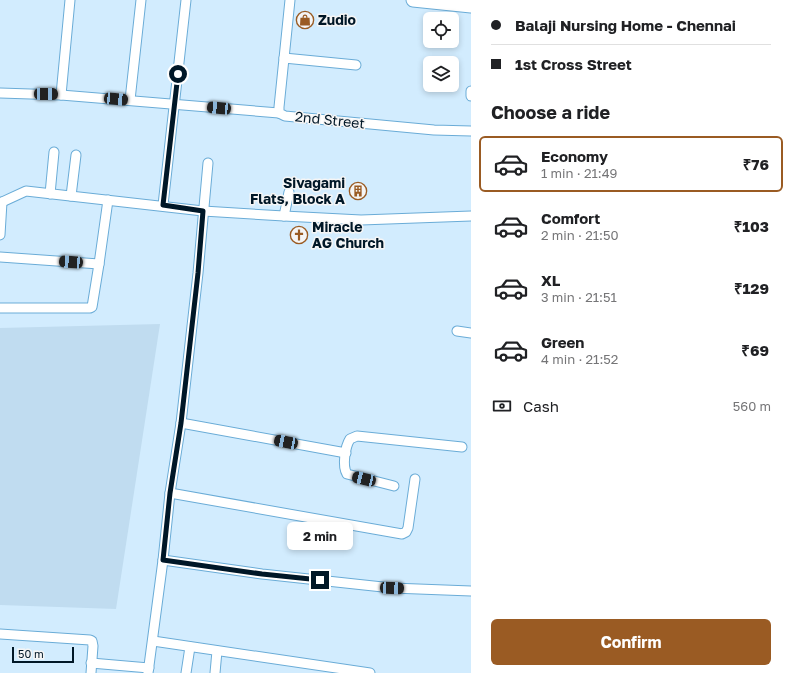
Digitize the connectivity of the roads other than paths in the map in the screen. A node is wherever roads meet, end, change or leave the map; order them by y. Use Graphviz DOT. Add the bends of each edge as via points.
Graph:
graph roads {
  1 [pos="70,0"];
  2 [pos="141,0"];
  3 [pos="186,0"];
  4 [pos="290,0"];
  5 [pos="412,0"];
  6 [pos="471,6"];
  7 [pos="284,58"];
  8 [pos="356,65"];
  9 [pos="471,91"];
  10 [pos="0,94"];
  11 [pos="61,95"];
  12 [pos="470,96"];
  13 [pos="130,100"];
  14 [pos="174,104"];
  15 [pos="279,113"];
  16 [pos="471,131"];
  17 [pos="54,152"];
  18 [pos="76,155"];
  19 [pos="208,163"];
  20 [pos="289,192"];
  21 [pos="50,194"];
  22 [pos="71,196"];
  23 [pos="108,200"];
  24 [pos="1,203"];
  25 [pos="163,205"];
  26 [pos="203,211"];
  27 [pos="284,216"];
  28 [pos="471,216"];
  29 [pos="0,236"];
  30 [pos="0,257"];
  31 [pos="99,264"];
  32 [pos="0,308"];
  33 [pos="457,331"];
  34 [pos="471,333"];
  35 [pos="181,423"];
  36 [pos="462,446"];
  37 [pos="346,453"];
  38 [pos="414,479"];
  39 [pos="394,486"];
  40 [pos="170,493"];
  41 [pos="163,560"];
  42 [pos="471,591"];
  43 [pos="0,634"];
  44 [pos="153,641"];
  45 [pos="190,647"];
  46 [pos="217,651"];
  47 [pos="91,663"];
  48 [pos="149,671"];
  49 [pos="91,673"];
  50 [pos="186,673"];
  51 [pos="214,673"];
  52 [pos="370,673"];
  1 -- 11 [label="street"];
  2 -- 13 [label="street"];
  3 -- 14 [label="street"];
  4 -- 7 [label="street, 2nd Street"];
  5 -- 6 [label="main road"];
  7 -- 8 [label="street"];
  7 -- 15 [label="street, 2nd Street"];
  9 -- 12 [label="street"];
  10 -- 11 [label="street"];
  11 -- 13 [label="street"];
  13 -- 14 [label="street"];
  14 -- 15 [label="street"];
  14 -- 25 [label="street"];
  15 -- 16 [label="street, 2nd Street" via="285,116 434,130"];
  17 -- 21 [label="street"];
  18 -- 22 [label="street"];
  19 -- 26 [label="street"];
  20 -- 27 [label="street"];
  21 -- 22 [label="street"];
  21 -- 24 [label="street" via="26,191"];
  22 -- 23 [label="street"];
  23 -- 25 [label="street"];
  23 -- 31 [label="street"];
  24 -- 29 [label="street"];
  25 -- 26 [label="street"];
  26 -- 27 [label="street"];
  26 -- 35 [label="street"];
  27 -- 28 [label="street" via="361,220"];
  30 -- 31 [label="street"];
  31 -- 32 [label="street" via="92,307"];
  33 -- 34 [label="street"];
  35 -- 37 [label="street"];
  35 -- 40 [label="street"];
  36 -- 37 [label="street" via="357,436 350,439"];
  37 -- 39 [label="street" via="347,474"];
  38 -- 40 [label="street" via="408,528 402,534"];
  40 -- 41 [label="street"];
  41 -- 42 [label="street" via="392,588"];
  41 -- 44 [label="street"];
  43 -- 47 [label="street" via="90,640 93,646"];
  44 -- 45 [label="street"];
  44 -- 48 [label="street"];
  45 -- 46 [label="street"];
  45 -- 50 [label="street"];
  46 -- 51 [label="street"];
  46 -- 52 [label="street"];
  47 -- 48 [label="street"];
  47 -- 49 [label="street"];
}
